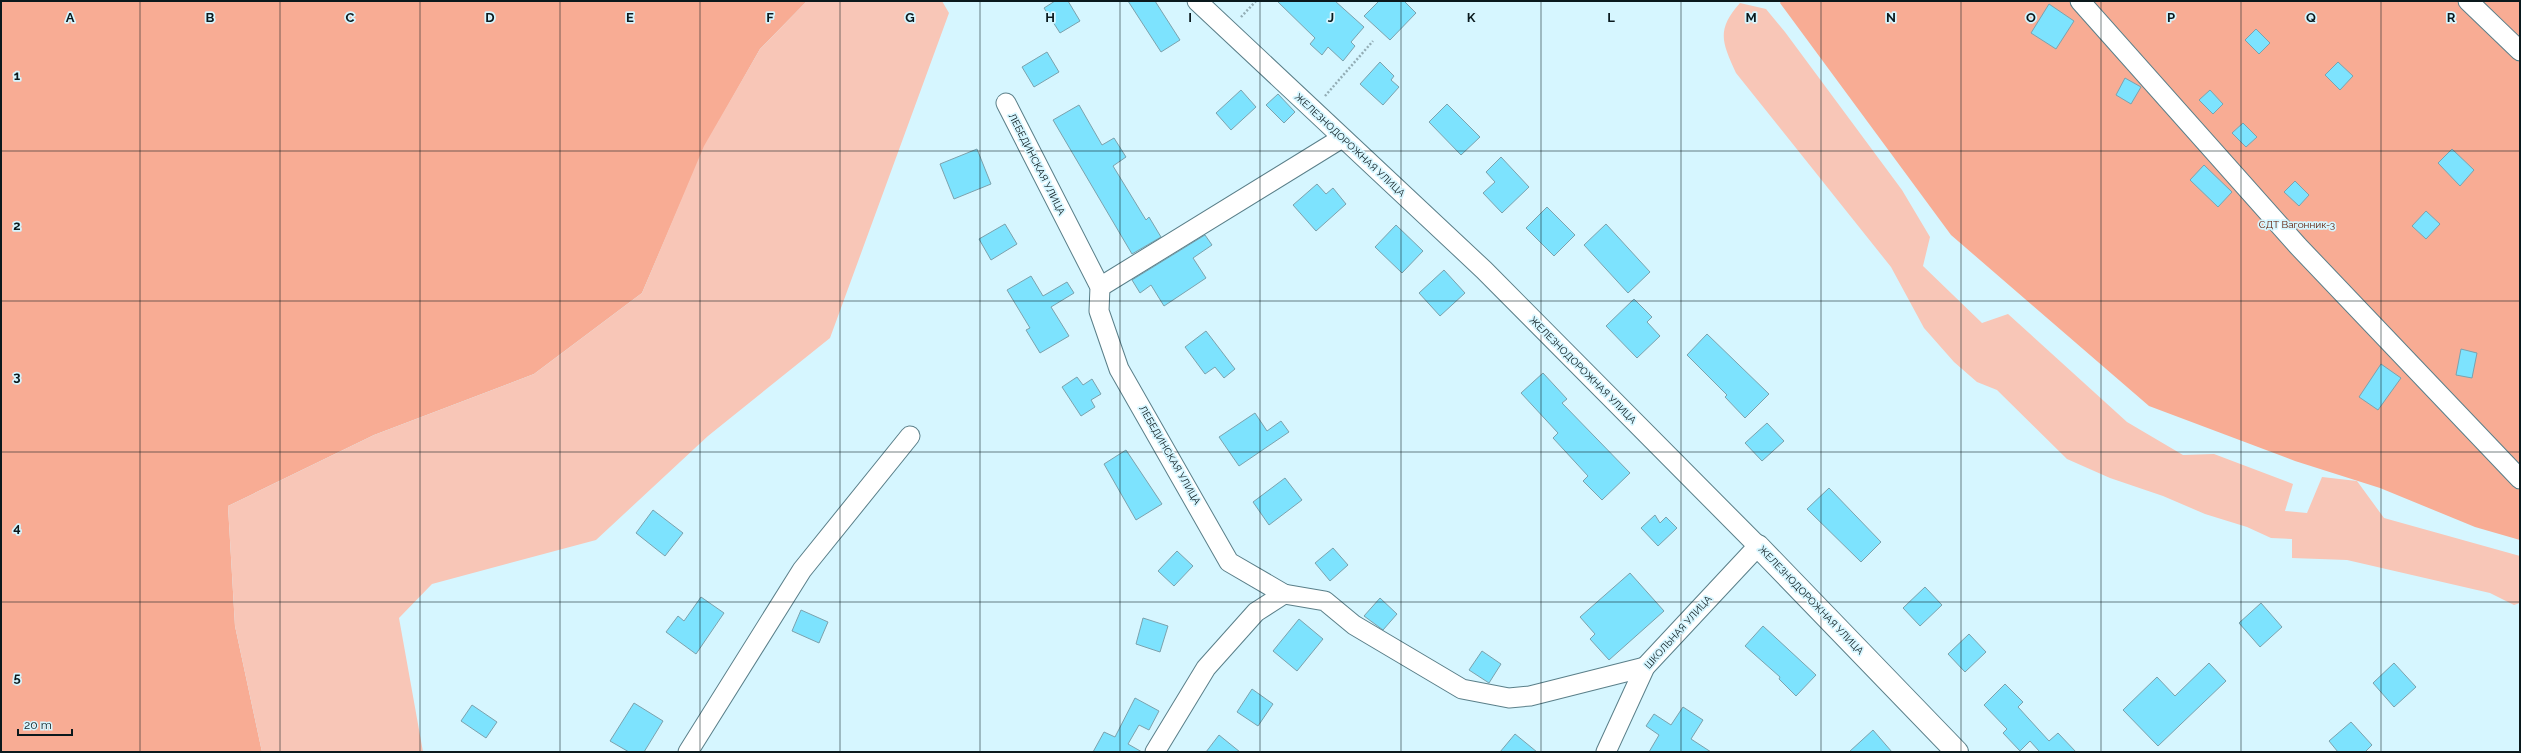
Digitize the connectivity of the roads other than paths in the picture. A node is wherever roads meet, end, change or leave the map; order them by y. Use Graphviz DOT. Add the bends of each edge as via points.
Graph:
graph roads {
  1 [pos="1197,1"];
  2 [pos="2080,1"];
  3 [pos="2468,1"];
  4 [pos="2520,51"];
  5 [pos="1006,103"];
  6 [pos="1342,138"];
  7 [pos="1100,287"];
  8 [pos="910,436"];
  9 [pos="2520,479"];
  10 [pos="1758,546"];
  11 [pos="1284,594"];
  12 [pos="1645,666"];
  13 [pos="688,752"];
  14 [pos="1155,752"];
  15 [pos="1606,752"];
  16 [pos="1957,752"];
  1 -- 6 [label="street, ЖЕЛЕЗНОДОРОЖНАЯ УЛИЦА"];
  2 -- 9 [label="street" via="2298,246"];
  3 -- 4 [label="street"];
  5 -- 7 [label="street, ЛЕБЕДИНСКАЯ УЛИЦА"];
  6 -- 7 [label="street"];
  6 -- 10 [label="street, ЖЕЛЕЗНОДОРОЖНАЯ УЛИЦА" via="1484,270"];
  7 -- 11 [label="street, ЛЕБЕДИНСКАЯ УЛИЦА" via="1099,311 1120,369 1229,562"];
  8 -- 13 [label="street" via="802,570"];
  10 -- 12 [label="street, ШКОЛЬНАЯ УЛИЦА"];
  10 -- 16 [label="street, ЖЕЛЕЗНОДОРОЖНАЯ УЛИЦА"];
  11 -- 12 [label="street" via="1325,601 1354,625 1462,689 1509,698 1530,696"];
  11 -- 14 [label="street" via="1256,612 1206,668"];
  12 -- 15 [label="street, ШКОЛЬНАЯ УЛИЦА"];
}
